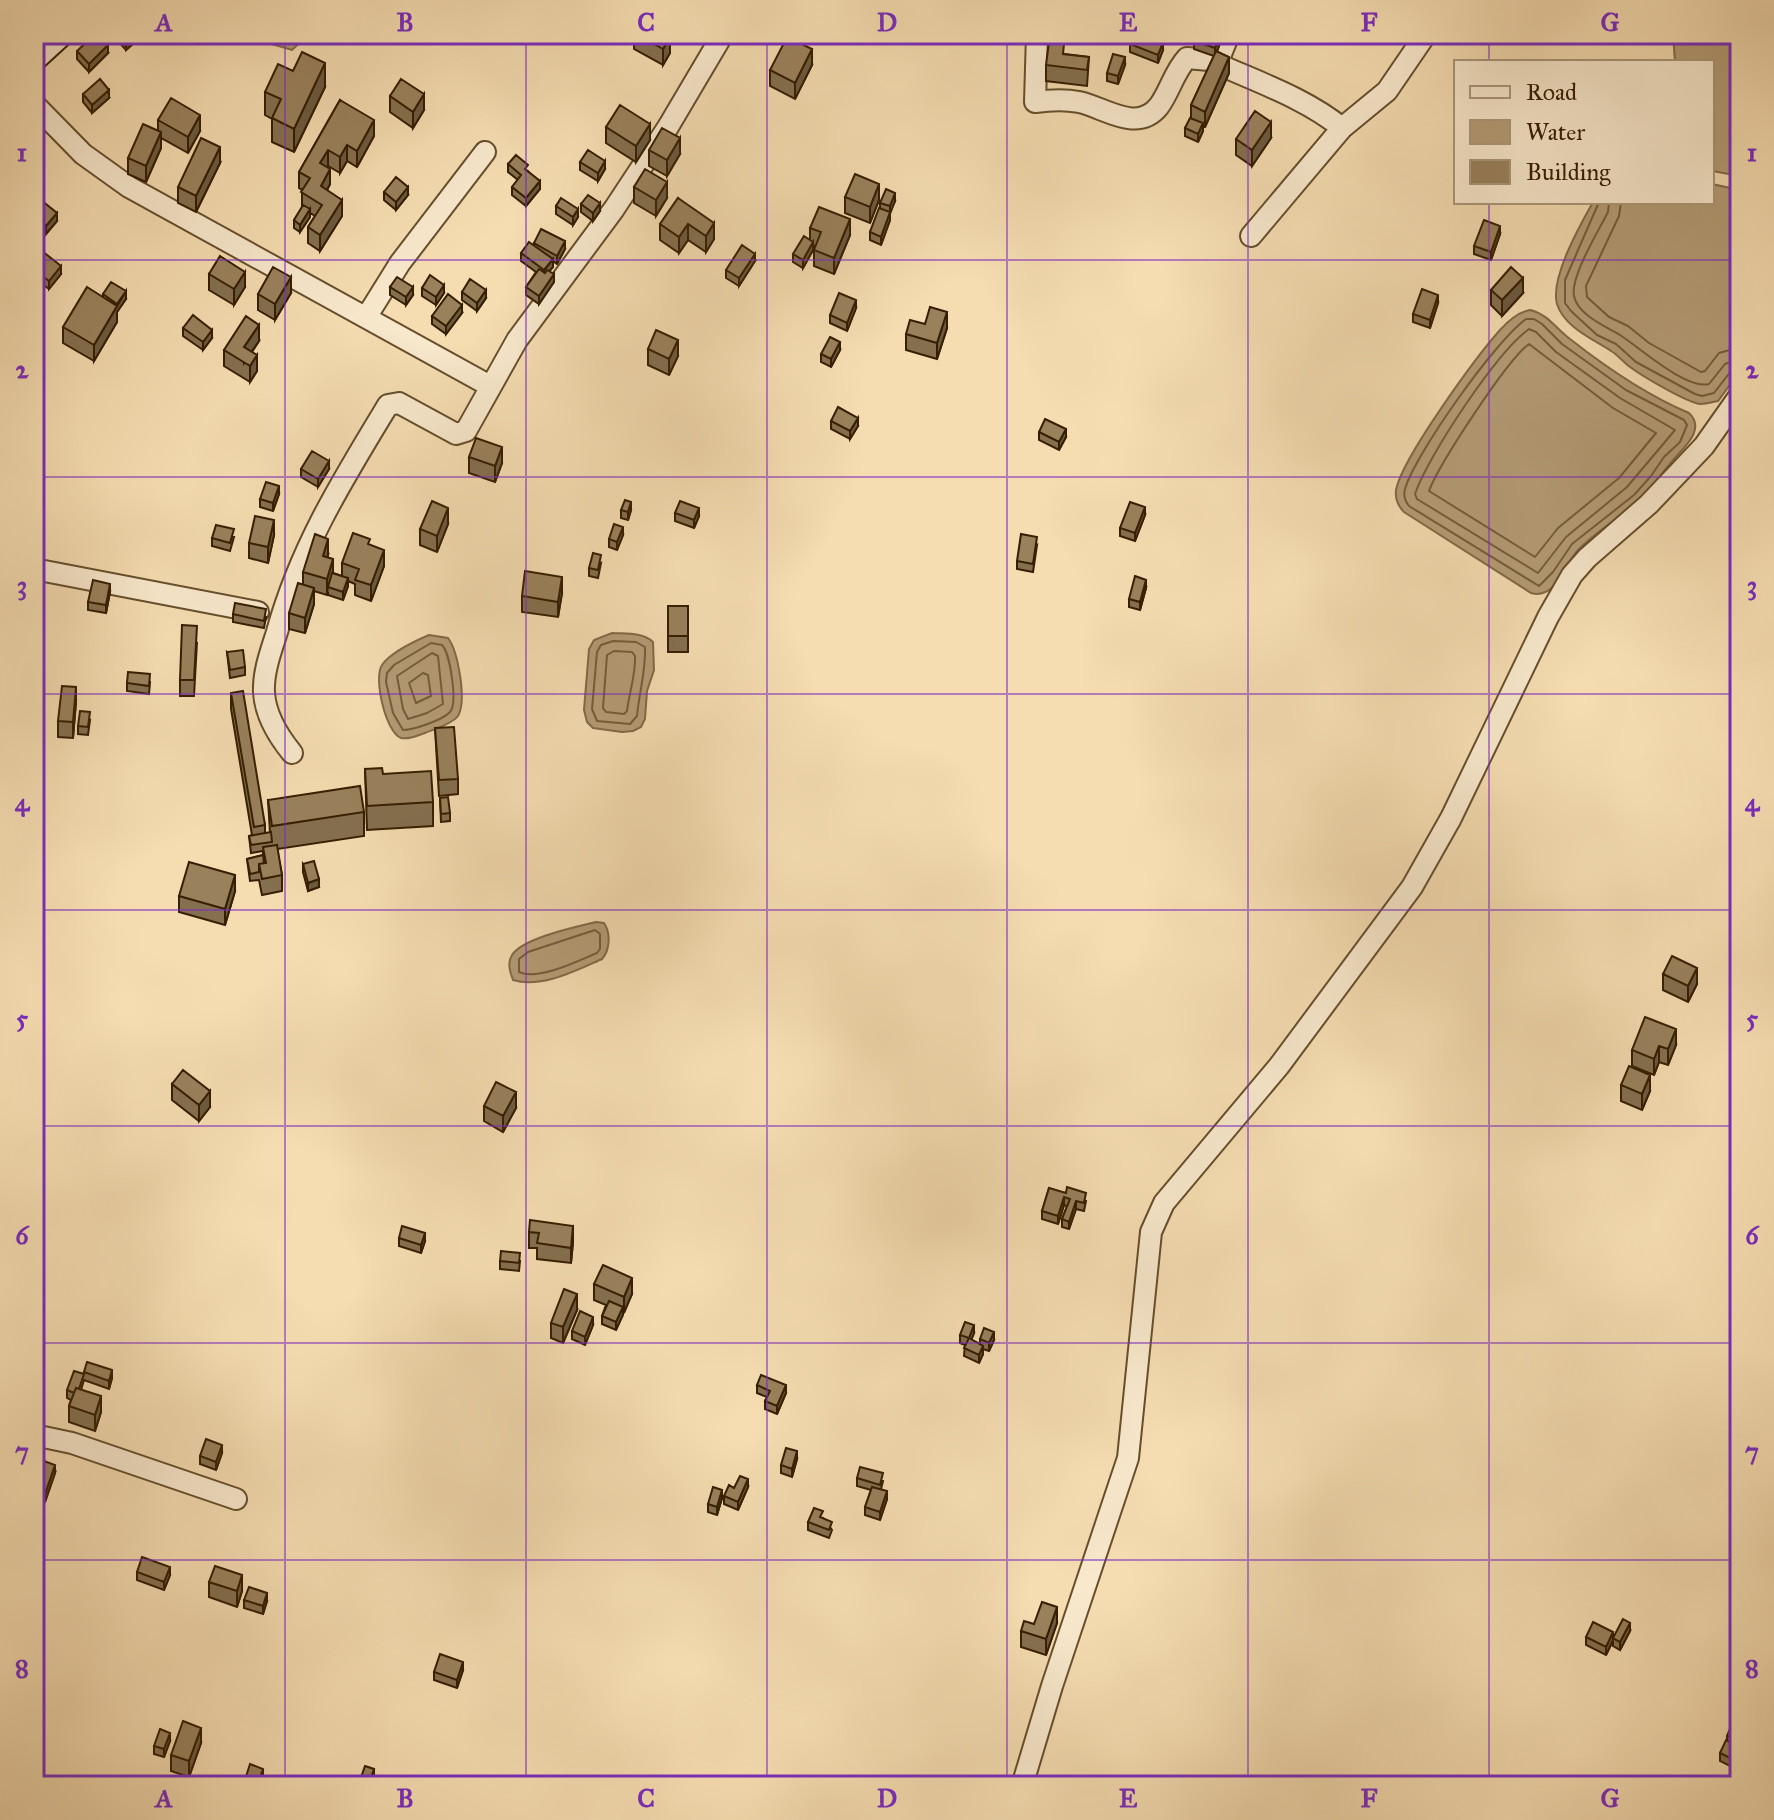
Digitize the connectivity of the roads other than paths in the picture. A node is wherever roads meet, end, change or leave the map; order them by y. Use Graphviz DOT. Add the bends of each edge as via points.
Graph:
graph roads {
  1 [pos="58,34"];
  2 [pos="723,34"];
  3 [pos="1037,34"];
  4 [pos="1229,34"];
  5 [pos="1426,34"];
  6 [pos="34,56"];
  7 [pos="1217,64"];
  8 [pos="34,104"];
  9 [pos="1342,128"];
  10 [pos="485,152"];
  11 [pos="1251,236"];
  12 [pos="367,316"];
  13 [pos="490,386"];
  14 [pos="1740,395"];
  15 [pos="34,569"];
  16 [pos="281,616"];
  17 [pos="292,753"];
  18 [pos="34,1435"];
  19 [pos="236,1499"];
  20 [pos="1022,1786"];
  1 -- 6 [label="main road"];
  2 -- 13 [label="street" via="668,127"];
  3 -- 7 [label="street" via="1035,102 1081,102 1126,118 1149,115 1159,106 1187,58"];
  4 -- 7 [label="street"];
  5 -- 9 [label="street" via="1387,91"];
  7 -- 9 [label="street" via="1307,105"];
  8 -- 12 [label="street" via="83,154 129,187"];
  9 -- 11 [label="street"];
  10 -- 12 [label="street" via="400,263"];
  12 -- 13 [label="street"];
  13 -- 16 [label="street" via="466,431 456,434 399,403 388,405 311,538"];
  14 -- 20 [label="street" via="1704,446 1572,575 1412,887 1279,1066 1156,1216 1126,1467"];
  15 -- 16 [label="street"];
  16 -- 17 [label="street" via="264,692 281,740"];
  18 -- 19 [label="street" via="117,1457"];
}
